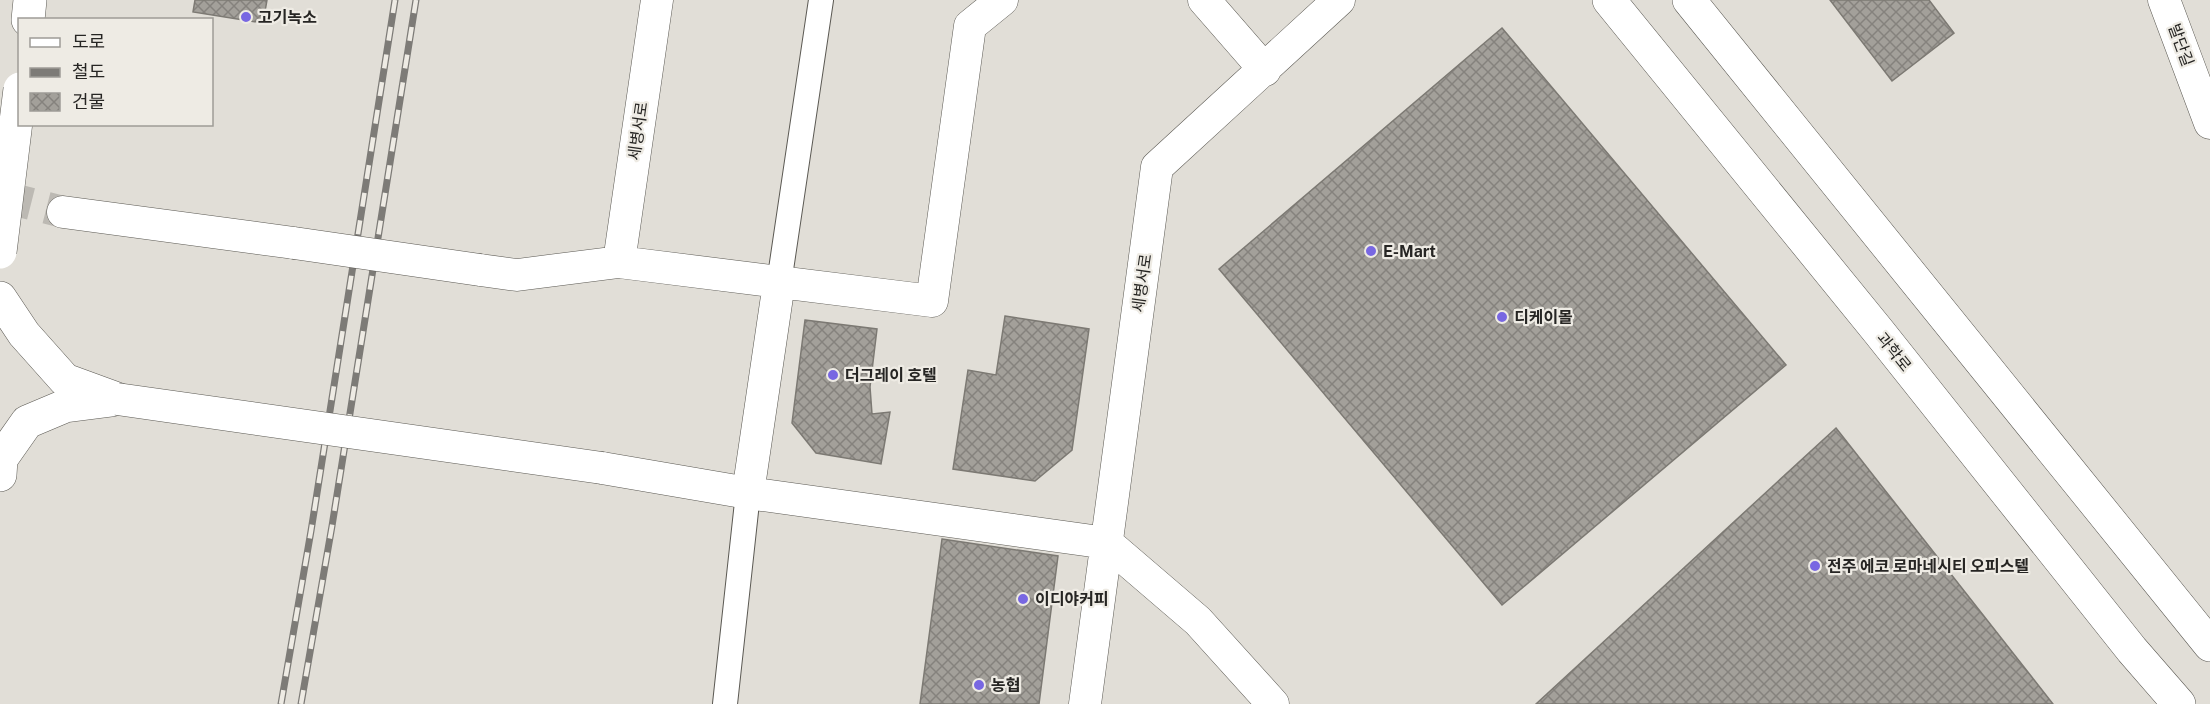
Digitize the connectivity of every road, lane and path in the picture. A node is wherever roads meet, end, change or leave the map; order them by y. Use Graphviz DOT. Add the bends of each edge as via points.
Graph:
graph roads {
  1 [pos="30,0"];
  2 [pos="657,0"];
  3 [pos="821,0"];
  4 [pos="1002,0"];
  5 [pos="1204,0"];
  6 [pos="1339,0"];
  7 [pos="1609,0"];
  8 [pos="1689,0"];
  9 [pos="2164,0"];
  10 [pos="28,18"];
  11 [pos="1264,70"];
  12 [pos="18,104"];
  13 [pos="2210,123"];
  14 [pos="63,212"];
  15 [pos="0,252"];
  16 [pos="619,262"];
  17 [pos="779,283"];
  18 [pos="0,298"];
  19 [pos="117,399"];
  20 [pos="0,475"];
  21 [pos="748,494"];
  22 [pos="1107,543"];
  23 [pos="2210,645"];
  24 [pos="725,704"];
  25 [pos="1085,704"];
  26 [pos="1273,704"];
  27 [pos="2179,704"];
  1 -- 10 [label="street"];
  2 -- 16 [label="street, 세병서로"];
  3 -- 17 [label="street"];
  4 -- 17 [label="street" via="970,26 932,301"];
  5 -- 11 [label="street"];
  6 -- 11 [label="street, 세병서로"];
  7 -- 27 [label="street, 과학로"];
  8 -- 23 [label="street"];
  9 -- 13 [label="street, 발단길"];
  11 -- 22 [label="street, 세병서로" via="1157,167"];
  12 -- 15 [label="street, bridge"];
  14 -- 16 [label="street, bridge" via="517,275"];
  16 -- 17 [label="street"];
  17 -- 21 [label="street"];
  18 -- 19 [label="street" via="24,334 65,380"];
  19 -- 20 [label="street" via="65,406 27,422 1,459"];
  19 -- 21 [label="street, bridge" via="602,468"];
  21 -- 22 [label="street"];
  21 -- 24 [label="street"];
  22 -- 25 [label="street, 세병서로"];
  22 -- 26 [label="street" via="1198,621"];
}
